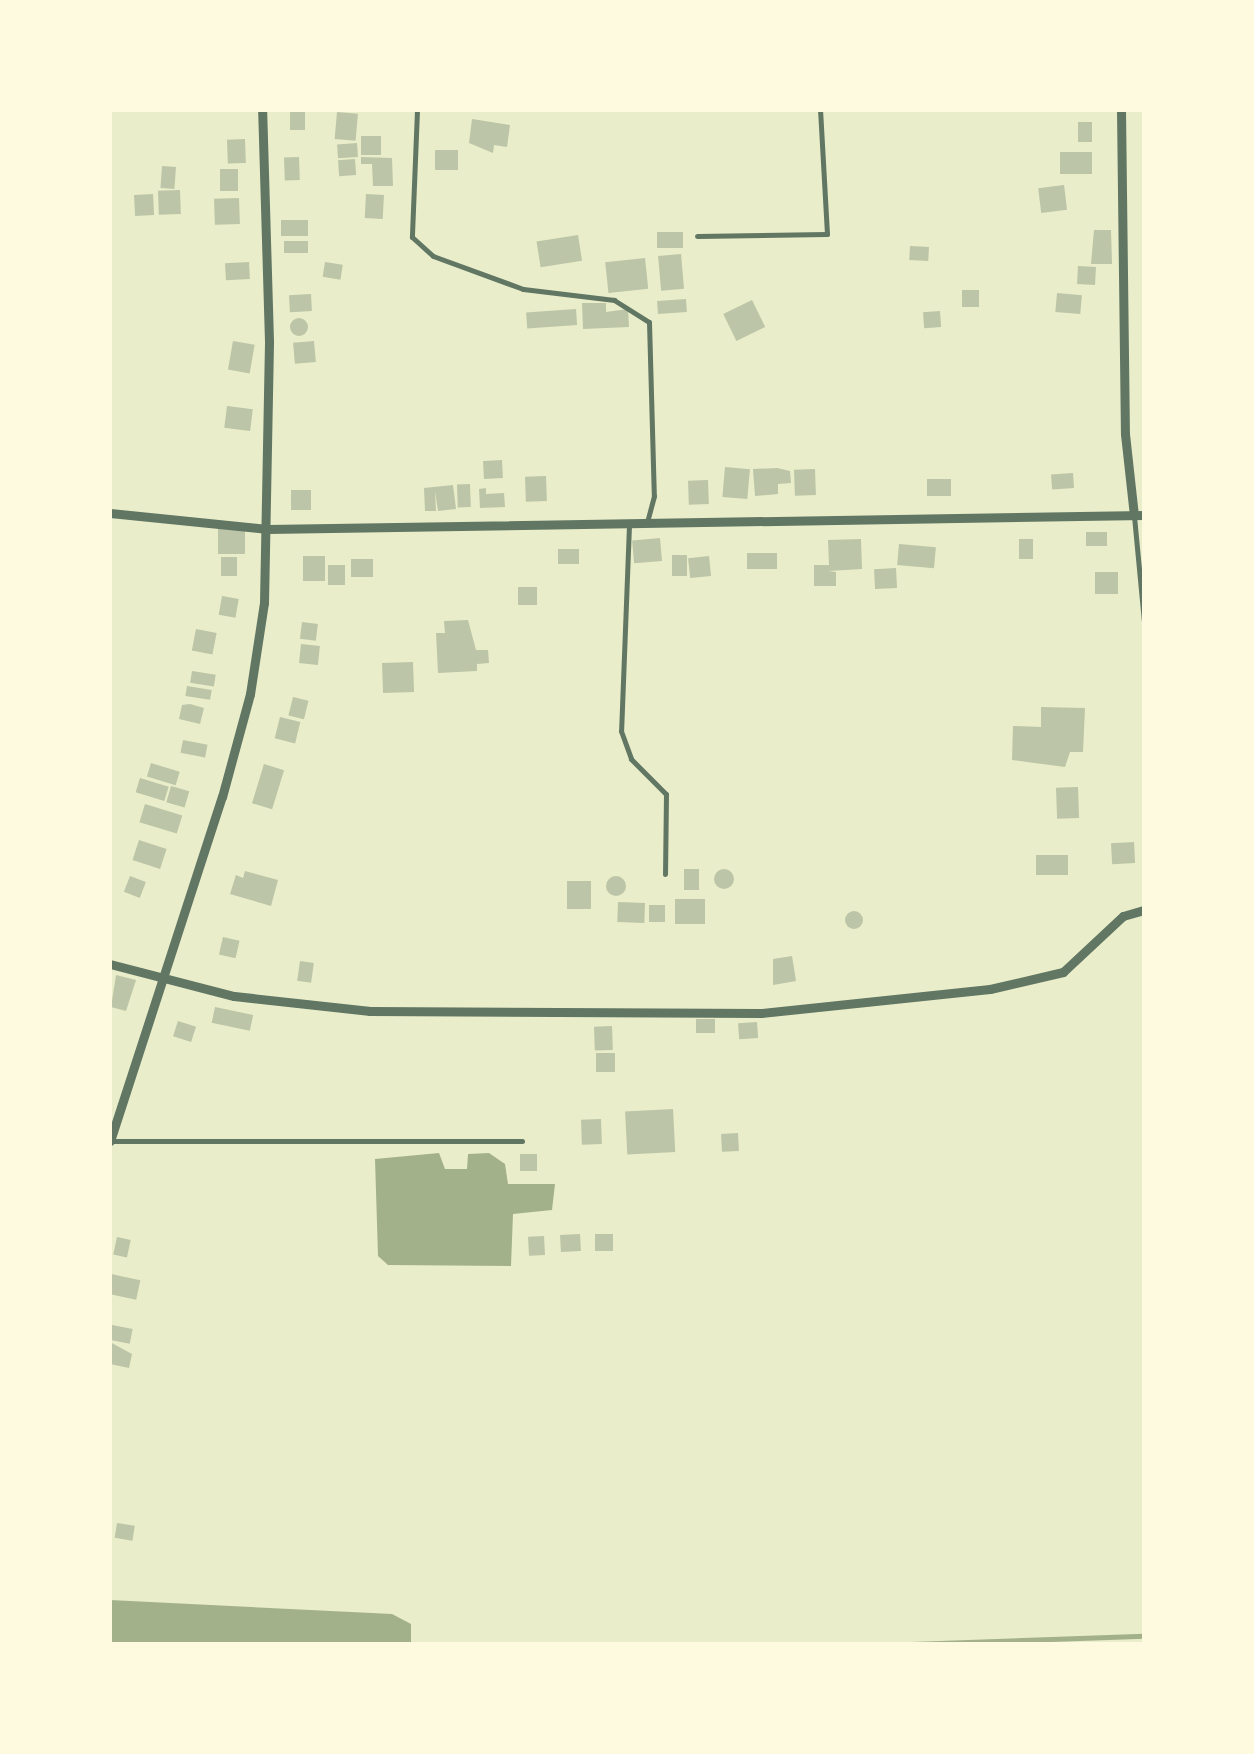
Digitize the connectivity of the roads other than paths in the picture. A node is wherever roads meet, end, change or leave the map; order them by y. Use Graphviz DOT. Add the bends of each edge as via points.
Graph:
graph roads {
  1 [pos="262,110"];
  2 [pos="418,110"];
  3 [pos="820,110"];
  4 [pos="1121,110"];
  5 [pos="697,236"];
  6 [pos="110,513"];
  7 [pos="1139,515"];
  8 [pos="629,522"];
  9 [pos="647,522"];
  10 [pos="267,530"];
  11 [pos="1144,622"];
  12 [pos="665,874"];
  13 [pos="1144,910"];
  14 [pos="110,964"];
  15 [pos="163,978"];
  16 [pos="110,1141"];
  17 [pos="522,1142"];
  1 -- 10 [label="street"];
  2 -- 9 [label="lane" via="412,237 433,256 523,289 614,300 649,322 654,496"];
  3 -- 5 [label="lane" via="826,234"];
  4 -- 7 [label="street" via="1125,434"];
  6 -- 10 [label="street"];
  7 -- 9 [label="street"];
  7 -- 11 [label="lane"];
  8 -- 9 [label="street"];
  8 -- 10 [label="street"];
  8 -- 12 [label="lane" via="621,731 631,760 666,794"];
  10 -- 15 [label="street" via="250,694"];
  13 -- 15 [label="street" via="1124,916 1062,972 990,989 762,1012 370,1011 234,996"];
  14 -- 15 [label="street"];
  15 -- 16 [label="street"];
  16 -- 17 [label="lane"];
}
